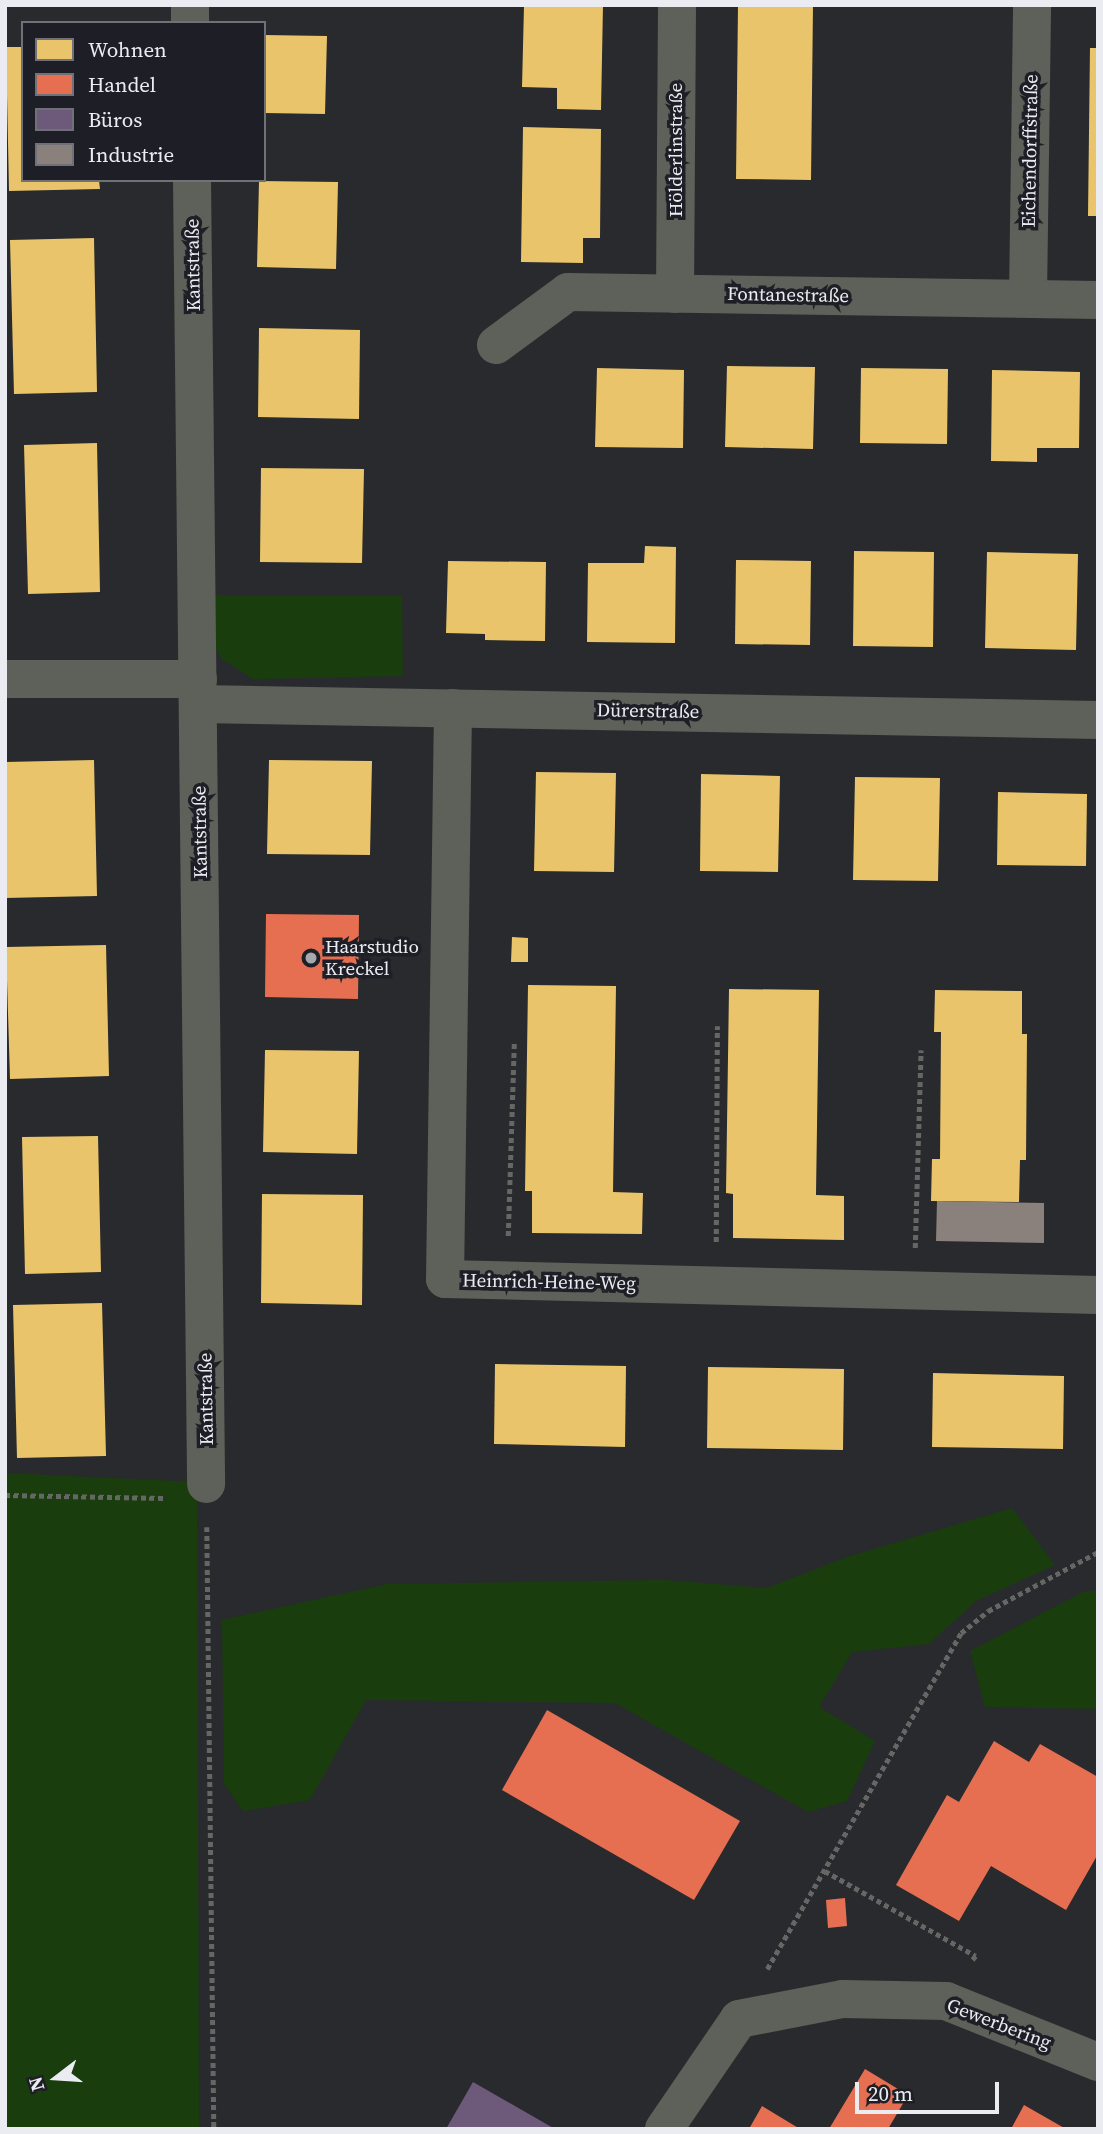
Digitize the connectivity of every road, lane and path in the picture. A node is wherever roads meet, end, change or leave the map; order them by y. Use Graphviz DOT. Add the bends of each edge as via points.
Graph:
graph roads {
  1 [pos="677,5"];
  2 [pos="1032,5"];
  3 [pos="192,182"];
  4 [pos="675,294"];
  5 [pos="1028,297"];
  6 [pos="1098,300"];
  7 [pos="496,345"];
  8 [pos="5,679"];
  9 [pos="198,691"];
  10 [pos="453,708"];
  11 [pos="1098,720"];
  12 [pos="717,1026"];
  13 [pos="514,1041"];
  14 [pos="921,1049"];
  15 [pos="507,1281"];
  16 [pos="716,1286"];
  17 [pos="914,1290"];
  18 [pos="1098,1295"];
  19 [pos="206,1491"];
  20 [pos="5,1495"];
  21 [pos="1098,1552"];
  22 [pos="825,1871"];
  23 [pos="946,2001"];
  24 [pos="739,2019"];
  25 [pos="1098,2062"];
  26 [pos="214,2129"];
  27 [pos="664,2129"];
  1 -- 4 [label="street, Hölderlinstraße"];
  2 -- 5 [label="street, Eichendorffstraße"];
  3 -- 9 [label="street, Kantstraße"];
  4 -- 5 [label="street, Fontanestraße"];
  4 -- 7 [label="street, Fontanestraße" via="568,292"];
  5 -- 6 [label="street, Fontanestraße"];
  8 -- 9 [label="street, Dürerstraße"];
  9 -- 10 [label="street, Dürerstraße"];
  9 -- 19 [label="street, Kantstraße"];
  10 -- 11 [label="street, Dürerstraße"];
  10 -- 15 [label="street, Heinrich-Heine-Weg" via="445,1279"];
  12 -- 16 [label="path"];
  13 -- 15 [label="path"];
  14 -- 17 [label="path"];
  15 -- 16 [label="street, Heinrich-Heine-Weg"];
  16 -- 17 [label="street, Heinrich-Heine-Weg"];
  17 -- 18 [label="street, Heinrich-Heine-Weg"];
  19 -- 20 [label="path"];
  19 -- 26 [label="path"];
  21 -- 22 [label="path" via="988,1611 961,1633"];
  22 -- 23 [label="path" via="976,1956"];
  22 -- 24 [label="path"];
  23 -- 24 [label="street, Gewerbering" via="843,1999"];
  23 -- 25 [label="street, Gewerbering"];
  24 -- 27 [label="street"];
}
